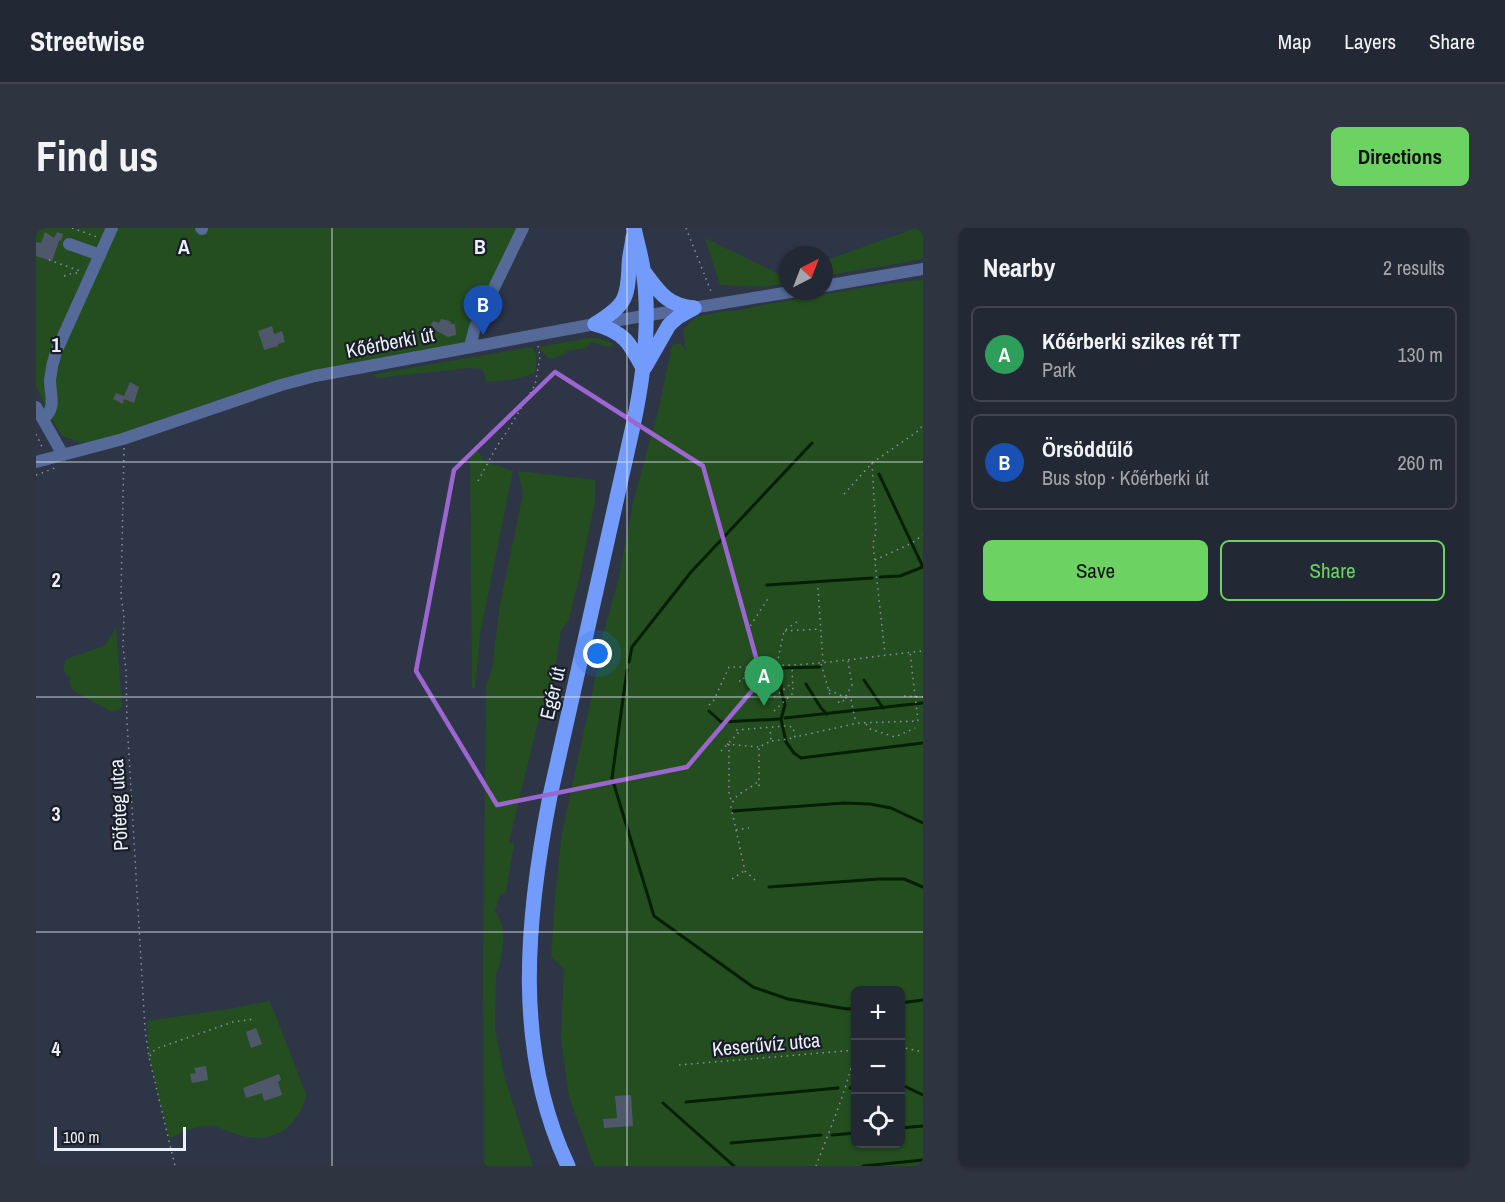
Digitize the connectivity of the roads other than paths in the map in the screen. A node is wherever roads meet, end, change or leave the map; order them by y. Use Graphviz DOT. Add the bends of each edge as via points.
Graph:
graph roads {
  1 [pos="112,228"];
  2 [pos="522,228"];
  3 [pos="634,228"];
  4 [pos="69,244"];
  5 [pos="100,255"];
  6 [pos="923,269"];
  7 [pos="644,271"];
  8 [pos="833,289"];
  9 [pos="779,297"];
  10 [pos="693,308"];
  11 [pos="646,316"];
  12 [pos="595,324"];
  13 [pos="470,346"];
  14 [pos="644,369"];
  15 [pos="36,407"];
  16 [pos="44,419"];
  17 [pos="51,461"];
  18 [pos="568,1166"];
  1 -- 5 [label="street"];
  2 -- 13 [label="street" via="475,327"];
  3 -- 7 [label="main road, Egér út"];
  3 -- 12 [label="main road" via="624,300"];
  4 -- 5 [label="street"];
  5 -- 16 [label="street" via="53,360 52,409"];
  6 -- 8 [label="street"];
  7 -- 10 [label="main road" via="668,300"];
  7 -- 11 [label="main road, Egér út"];
  9 -- 10 [label="street, Kőérberki út"];
  10 -- 11 [label="street, Kőérberki út"];
  10 -- 14 [label="main road" via="669,325"];
  11 -- 12 [label="street, Kőérberki út"];
  11 -- 14 [label="main road, Egér út"];
  12 -- 13 [label="street, Kőérberki út"];
  12 -- 14 [label="main road" via="620,334"];
  13 -- 17 [label="street, Kőérberki út" via="281,385"];
  14 -- 18 [label="main road, Egér út" via="550,796 531,919 529,993 534,1051 549,1119"];
  15 -- 16 [label="street"];
  16 -- 17 [label="street"];
}
